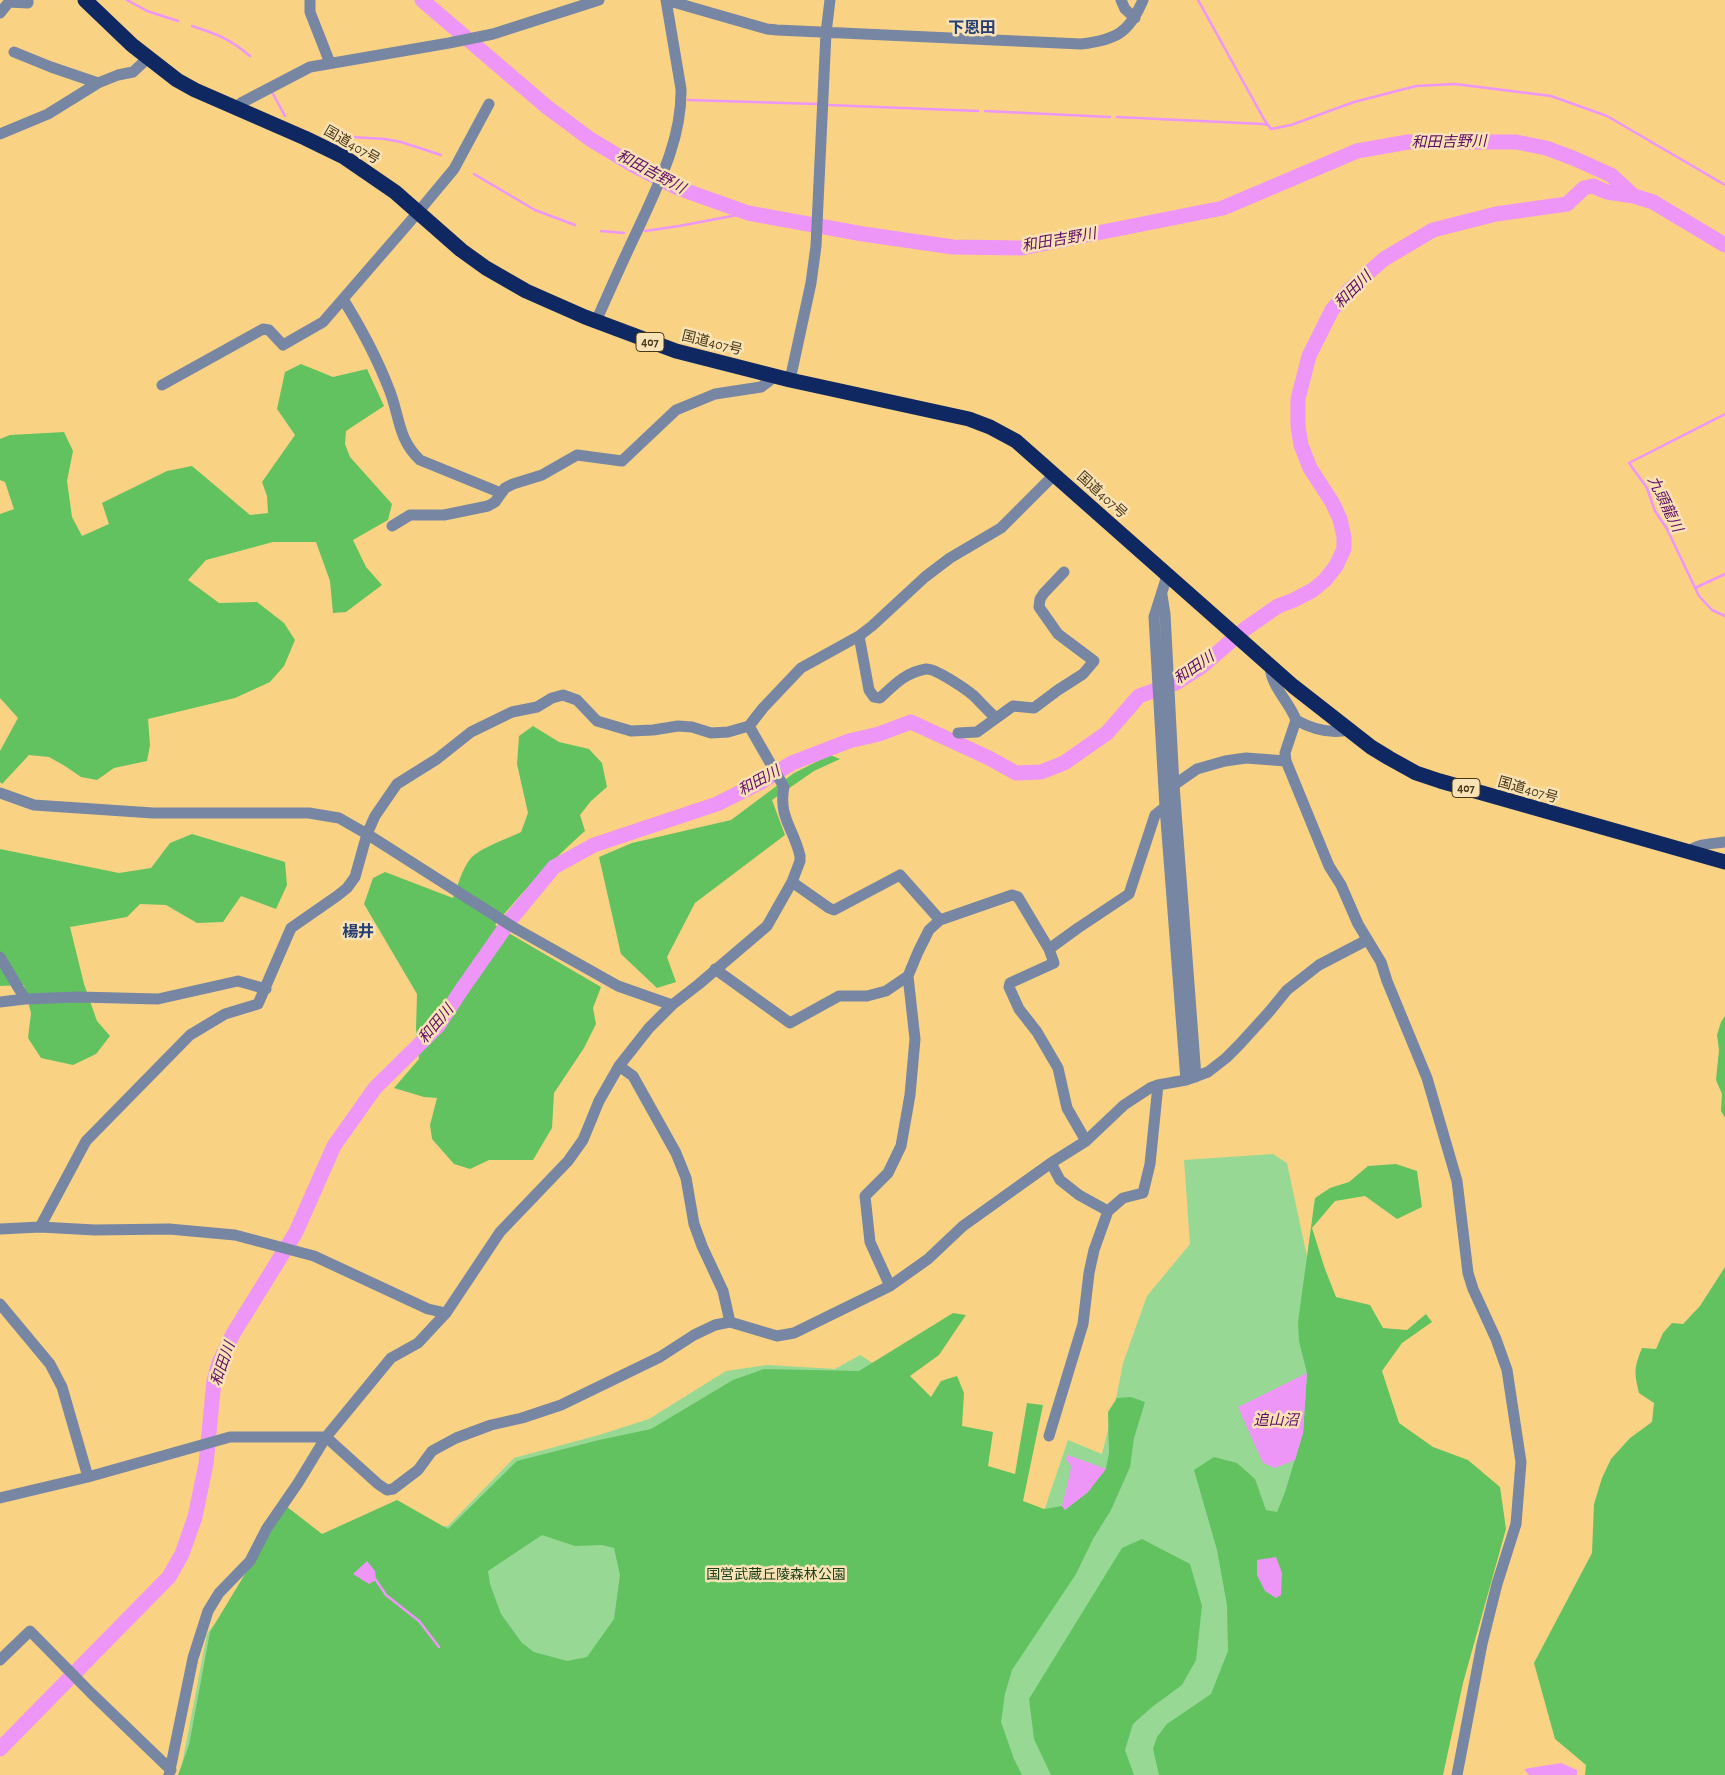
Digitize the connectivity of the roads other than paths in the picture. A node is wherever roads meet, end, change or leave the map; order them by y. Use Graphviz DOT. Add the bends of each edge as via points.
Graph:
graph roads {
  1 [pos="28,0"];
  2 [pos="85,0"];
  3 [pos="310,0"];
  4 [pos="598,0"];
  5 [pos="666,0"];
  6 [pos="830,0"];
  7 [pos="1120,0"];
  8 [pos="1143,0"];
  9 [pos="679,2"];
  10 [pos="0,13"];
  11 [pos="1135,18"];
  12 [pos="826,33"];
  13 [pos="14,52"];
  14 [pos="148,58"];
  15 [pos="330,63"];
  16 [pos="98,83"];
  17 [pos="488,104"];
  18 [pos="236,110"];
  19 [pos="0,134"];
  20 [pos="417,212"];
  21 [pos="343,299"];
  22 [pos="596,321"];
  23 [pos="772,374"];
  24 [pos="790,380"];
  25 [pos="162,385"];
  26 [pos="1055,474"];
  27 [pos="501,493"];
  28 [pos="392,526"];
  29 [pos="1064,572"];
  30 [pos="1167,576"];
  31 [pos="858,636"];
  32 [pos="1270,666"];
  33 [pos="996,718"];
  34 [pos="1296,720"];
  35 [pos="749,726"];
  36 [pos="1349,730"];
  37 [pos="958,732"];
  38 [pos="1286,761"];
  39 [pos="1169,785"];
  40 [pos="0,793"];
  41 [pos="1166,807"];
  42 [pos="368,834"];
  43 [pos="1725,842"];
  44 [pos="1689,852"];
  45 [pos="1725,862"];
  46 [pos="792,882"];
  47 [pos="940,920"];
  48 [pos="1368,940"];
  49 [pos="1049,949"];
  50 [pos="0,957"];
  51 [pos="716,969"];
  52 [pos="908,976"];
  53 [pos="266,989"];
  54 [pos="25,999"];
  55 [pos="0,1002"];
  56 [pos="672,1005"];
  57 [pos="619,1066"];
  58 [pos="1191,1078"];
  59 [pos="1158,1085"];
  60 [pos="1086,1141"];
  61 [pos="1051,1163"];
  62 [pos="1108,1211"];
  63 [pos="40,1226"];
  64 [pos="0,1231"];
  65 [pos="890,1286"];
  66 [pos="0,1304"];
  67 [pos="446,1313"];
  68 [pos="730,1322"];
  69 [pos="1049,1436"];
  70 [pos="326,1437"];
  71 [pos="88,1477"];
  72 [pos="0,1498"];
  73 [pos="0,1660"];
  74 [pos="170,1772"];
  75 [pos="1456,1775"];
  1 -- 10 [label="street" via="28,3 9,2"];
  2 -- 14 [label="highway, 国道407号 / 407"];
  3 -- 15 [label="street" via="310,12"];
  4 -- 15 [label="street" via="493,34"];
  5 -- 9 [label="street"];
  5 -- 22 [label="street" via="680,77 682,103 678,126 667,162"];
  6 -- 12 [label="street"];
  7 -- 11 [label="street"];
  8 -- 11 [label="street"];
  9 -- 12 [label="street" via="768,29"];
  11 -- 12 [label="street" via="1123,31 1109,39 1081,44"];
  12 -- 24 [label="street" via="816,244"];
  13 -- 16 [label="street"];
  14 -- 16 [label="street" via="133,72"];
  14 -- 18 [label="highway, 国道407号 / 407" via="177,80"];
  15 -- 18 [label="street" via="301,71 241,103"];
  16 -- 19 [label="street" via="48,114"];
  17 -- 20 [label="street" via="454,169"];
  18 -- 20 [label="highway, 国道407号 / 407" via="344,157 374,176"];
  20 -- 21 [label="street"];
  20 -- 22 [label="highway, 国道407号 / 407" via="486,268 526,291"];
  21 -- 25 [label="street" via="323,322 283,345 269,330 263,329"];
  21 -- 27 [label="street" via="389,388 400,431 410,451 420,460"];
  22 -- 23 [label="highway, 国道407号 / 407" via="676,351"];
  23 -- 24 [label="highway, 国道407号 / 407"];
  23 -- 27 [label="street" via="761,387 714,394 676,410 622,460 577,456 542,475 513,484"];
  24 -- 26 [label="highway, 国道407号 / 407" via="983,424 1016,441"];
  26 -- 30 [label="highway, 国道407号 / 407"];
  26 -- 31 [label="street" via="1001,528 925,576"];
  27 -- 28 [label="street" via="488,506 444,515 410,515"];
  29 -- 33 [label="street" via="1044,593 1040,607 1058,634 1094,661 1083,674 1034,708 1013,706"];
  30 -- 32 [label="highway, 国道407号 / 407"];
  30 -- 39 [label="street" via="1154,617"];
  31 -- 33 [label="street" via="869,690 874,697 880,698 912,673 928,669 972,694"];
  31 -- 35 [label="street" via="802,668"];
  32 -- 34 [label="street" via="1270,676"];
  32 -- 36 [label="highway, 国道407号 / 407"];
  33 -- 37 [label="street" via="977,732"];
  34 -- 36 [label="street" via="1337,733"];
  34 -- 38 [label="street" via="1285,754"];
  35 -- 42 [label="street" via="711,733 678,726 631,731 596,721 577,700 563,695 552,698 537,707 512,712 471,732 437,759 397,784 375,816"];
  35 -- 46 [label="street" via="784,787 783,810 800,856"];
  36 -- 44 [label="highway, 国道407号 / 407" via="1416,773"];
  38 -- 39 [label="street" via="1246,758 1225,761 1197,769"];
  38 -- 48 [label="street" via="1329,866"];
  39 -- 41 [label="street"];
  39 -- 58 [label="street"];
  40 -- 42 [label="street" via="34,805 104,810 310,813 339,818"];
  41 -- 49 [label="street" via="1155,815 1129,894"];
  41 -- 58 [label="street"];
  42 -- 53 [label="street" via="355,877 337,896 291,928"];
  42 -- 56 [label="street" via="529,936 618,986"];
  43 -- 44 [label="street" via="1701,845"];
  44 -- 45 [label="highway, 国道407号 / 407"];
  46 -- 47 [label="street" via="834,910 900,875"];
  46 -- 51 [label="street" via="767,926"];
  47 -- 49 [label="street" via="1012,895 1018,897"];
  47 -- 52 [label="street" via="929,930"];
  48 -- 58 [label="street" via="1319,965 1287,990 1226,1058 1208,1072"];
  48 -- 75 [label="street" via="1381,962 1437,1109 1457,1181 1468,1273 1507,1370 1521,1462 1516,1524 1482,1644"];
  49 -- 60 [label="street" via="1054,963 1010,983 1009,987 1019,1009 1058,1068 1067,1108"];
  50 -- 54 [label="street"];
  51 -- 52 [label="street" via="790,1023 839,996 867,996 886,991"];
  51 -- 56 [label="street"];
  52 -- 65 [label="street" via="915,1039 901,1146 888,1173 866,1196 870,1242"];
  53 -- 54 [label="street" via="238,981 158,998"];
  53 -- 63 [label="street" via="258,1004 225,1014 190,1035 86,1141"];
  54 -- 55 [label="street"];
  56 -- 57 [label="street"];
  57 -- 67 [label="street" via="599,1101 584,1140 500,1232"];
  57 -- 68 [label="street" via="633,1076 676,1153 686,1178 694,1224 723,1291"];
  58 -- 59 [label="street"];
  59 -- 60 [label="street" via="1124,1105"];
  59 -- 62 [label="street" via="1150,1164 1143,1193 1123,1198"];
  60 -- 61 [label="street"];
  61 -- 62 [label="street" via="1060,1180"];
  61 -- 65 [label="street" via="963,1226 928,1259"];
  62 -- 69 [label="street" via="1088,1273 1083,1324"];
  63 -- 64 [label="street"];
  63 -- 67 [label="street" via="95,1230 169,1229 235,1236 314,1256 428,1309"];
  65 -- 68 [label="street" via="794,1333 777,1336"];
  66 -- 71 [label="street" via="50,1364 62,1387"];
  67 -- 70 [label="street" via="418,1343 391,1358"];
  68 -- 70 [label="street" via="694,1336 660,1357 561,1405 456,1438 432,1451 418,1470 393,1489 387,1490 378,1484"];
  70 -- 71 [label="street" via="230,1437"];
  70 -- 74 [label="street" via="267,1528 250,1561 219,1593 208,1611 193,1658"];
  71 -- 72 [label="street"];
  73 -- 74 [label="street" via="30,1631"];
}
